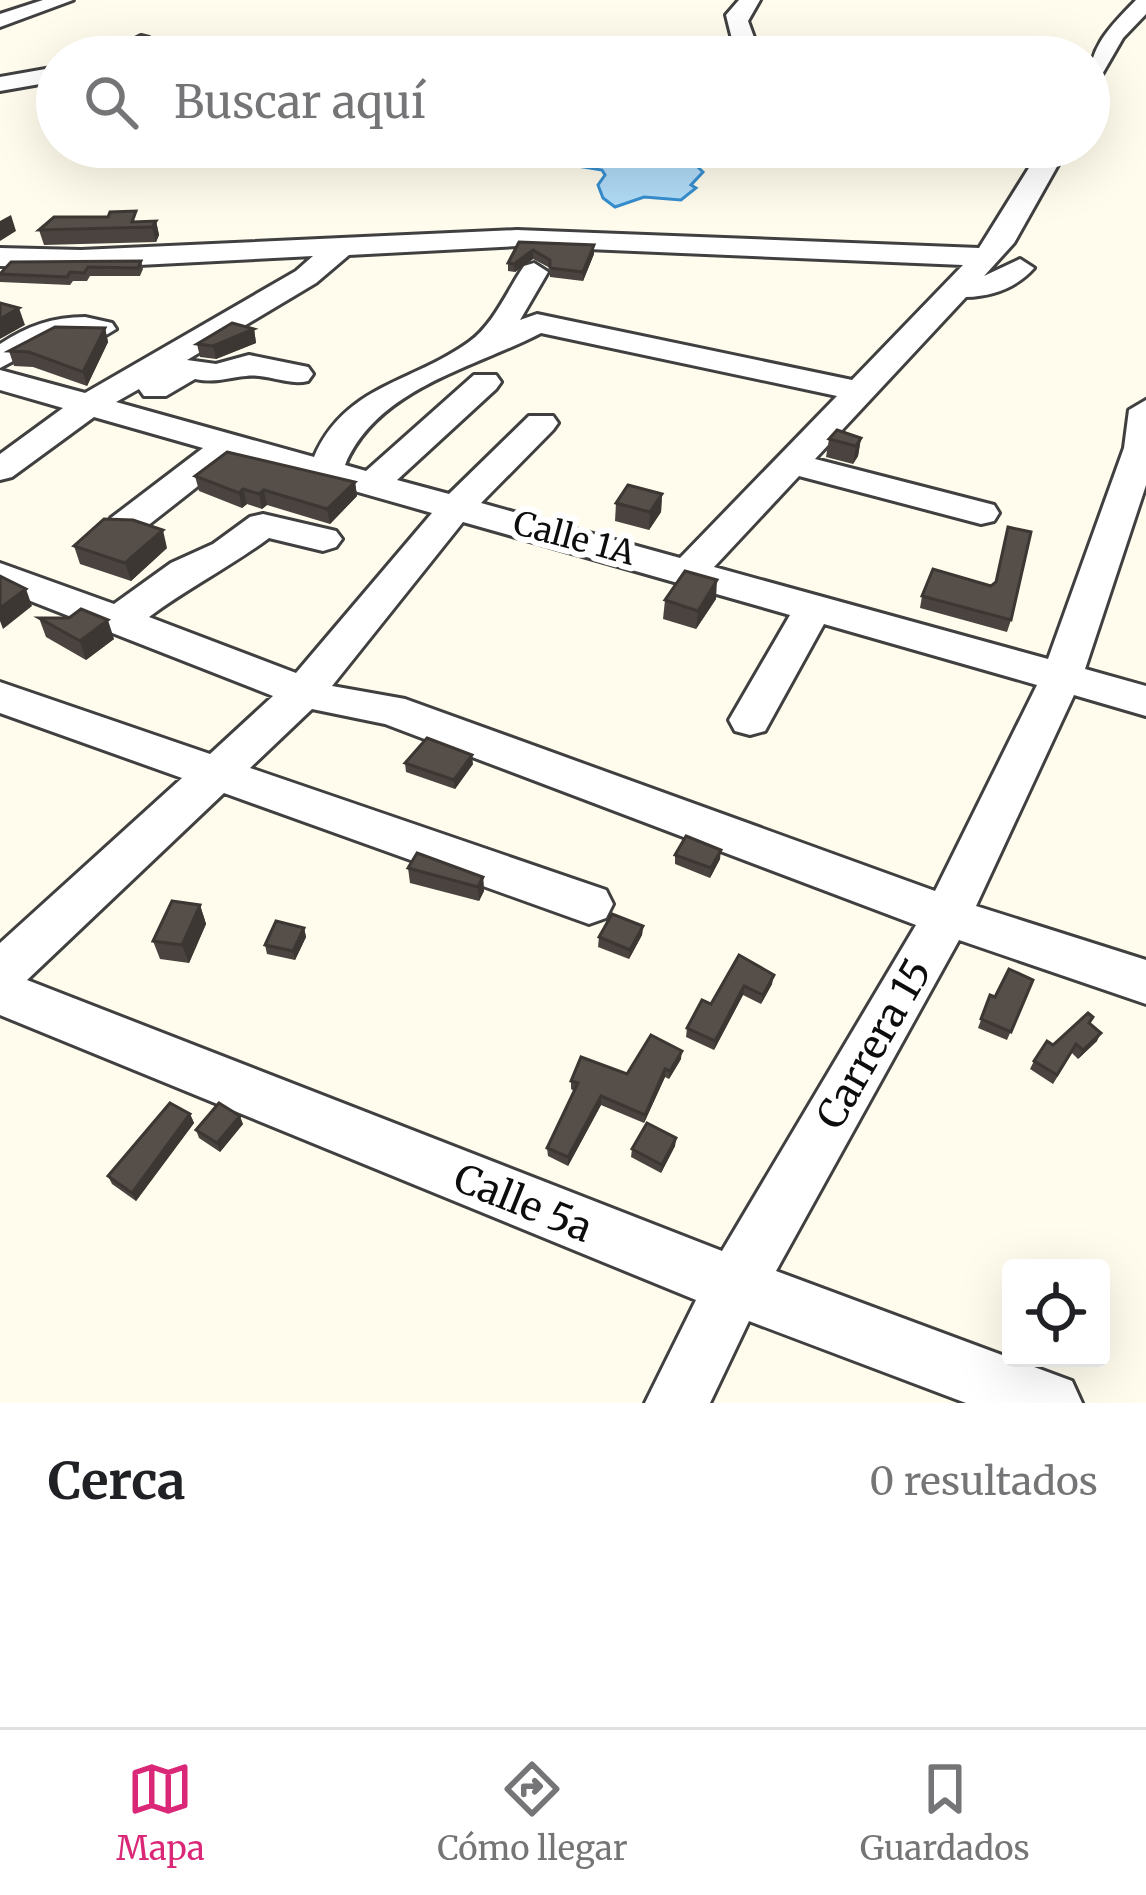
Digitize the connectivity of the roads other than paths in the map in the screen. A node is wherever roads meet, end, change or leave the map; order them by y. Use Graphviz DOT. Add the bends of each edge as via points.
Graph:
graph roads {
  1 [pos="63,0"];
  2 [pos="750,0"];
  3 [pos="1146,3"];
  4 [pos="0,21"];
  5 [pos="742,36"];
  6 [pos="1110,41"];
  7 [pos="36,78"];
  8 [pos="0,85"];
  9 [pos="1044,168"];
  10 [pos="344,244"];
  11 [pos="986,256"];
  12 [pos="0,257"];
  13 [pos="1020,268"];
  14 [pos="535,272"];
  15 [pos="956,288"];
  16 [pos="101,328"];
  17 [pos="494,337"];
  18 [pos="0,359"];
  19 [pos="297,374"];
  20 [pos="0,380"];
  21 [pos="485,382"];
  22 [pos="859,391"];
  23 [pos="104,409"];
  24 [pos="541,423"];
  25 [pos="1144,436"];
  26 [pos="230,444"];
  27 [pos="790,463"];
  28 [pos="0,470"];
  29 [pos="325,470"];
  30 [pos="373,483"];
  31 [pos="457,506"];
  32 [pos="981,513"];
  33 [pos="124,526"];
  34 [pos="322,539"];
  35 [pos="0,551"];
  36 [pos="690,570"];
  37 [pos="0,574"];
  38 [pos="814,607"];
  39 [pos="127,613"];
  40 [pos="1061,679"];
  41 [pos="313,681"];
  42 [pos="0,697"];
  43 [pos="1146,701"];
  44 [pos="750,720"];
  45 [pos="213,772"];
  46 [pos="589,904"];
  47 [pos="947,916"];
  48 [pos="0,974"];
  49 [pos="1146,982"];
  50 [pos="0,992"];
  51 [pos="734,1286"];
  52 [pos="677,1403"];
  53 [pos="1050,1403"];
  1 -- 4 [label="street"];
  2 -- 5 [label="street" via="737,15"];
  3 -- 6 [label="street"];
  7 -- 8 [label="street"];
  9 -- 11 [label="street"];
  10 -- 11 [label="street" via="517,238"];
  10 -- 12 [label="street"];
  10 -- 23 [label="street"];
  11 -- 15 [label="street"];
  13 -- 15 [label="street" via="987,287"];
  14 -- 17 [label="street"];
  15 -- 22 [label="street"];
  16 -- 18 [label="street" via="45,328"];
  17 -- 22 [label="street" via="548,325"];
  17 -- 29 [label="street" via="471,359 410,382 351,421"];
  19 -- 23 [label="street" via="249,365 217,374 186,370"];
  20 -- 23 [label="street, Calle 1A"];
  21 -- 30 [label="street"];
  22 -- 27 [label="street"];
  23 -- 26 [label="street, Calle 1A"];
  23 -- 28 [label="street"];
  24 -- 31 [label="street"];
  25 -- 40 [label="street, Carrera 15"];
  26 -- 29 [label="street, Calle 1A"];
  26 -- 33 [label="street"];
  27 -- 32 [label="street"];
  27 -- 36 [label="street"];
  29 -- 30 [label="street, Calle 1A"];
  30 -- 31 [label="street, Calle 1A"];
  31 -- 36 [label="street, Calle 1A"];
  31 -- 41 [label="street"];
  34 -- 39 [label="street" via="263,525"];
  35 -- 39 [label="street"];
  36 -- 38 [label="street, Calle 1A"];
  37 -- 39 [label="street"];
  38 -- 40 [label="street, Calle 1A"];
  38 -- 44 [label="street"];
  39 -- 41 [label="street"];
  40 -- 43 [label="street, Calle 1A"];
  40 -- 47 [label="street, Carrera 15"];
  41 -- 45 [label="street"];
  41 -- 47 [label="street" via="347,705 390,710"];
  42 -- 45 [label="street"];
  45 -- 46 [label="street"];
  45 -- 48 [label="street"];
  47 -- 49 [label="street"];
  47 -- 51 [label="street, Carrera 15"];
  50 -- 51 [label="street, Calle 5a"];
  51 -- 52 [label="street, Carrera 15"];
  51 -- 53 [label="street, Calle 5a"];
}
